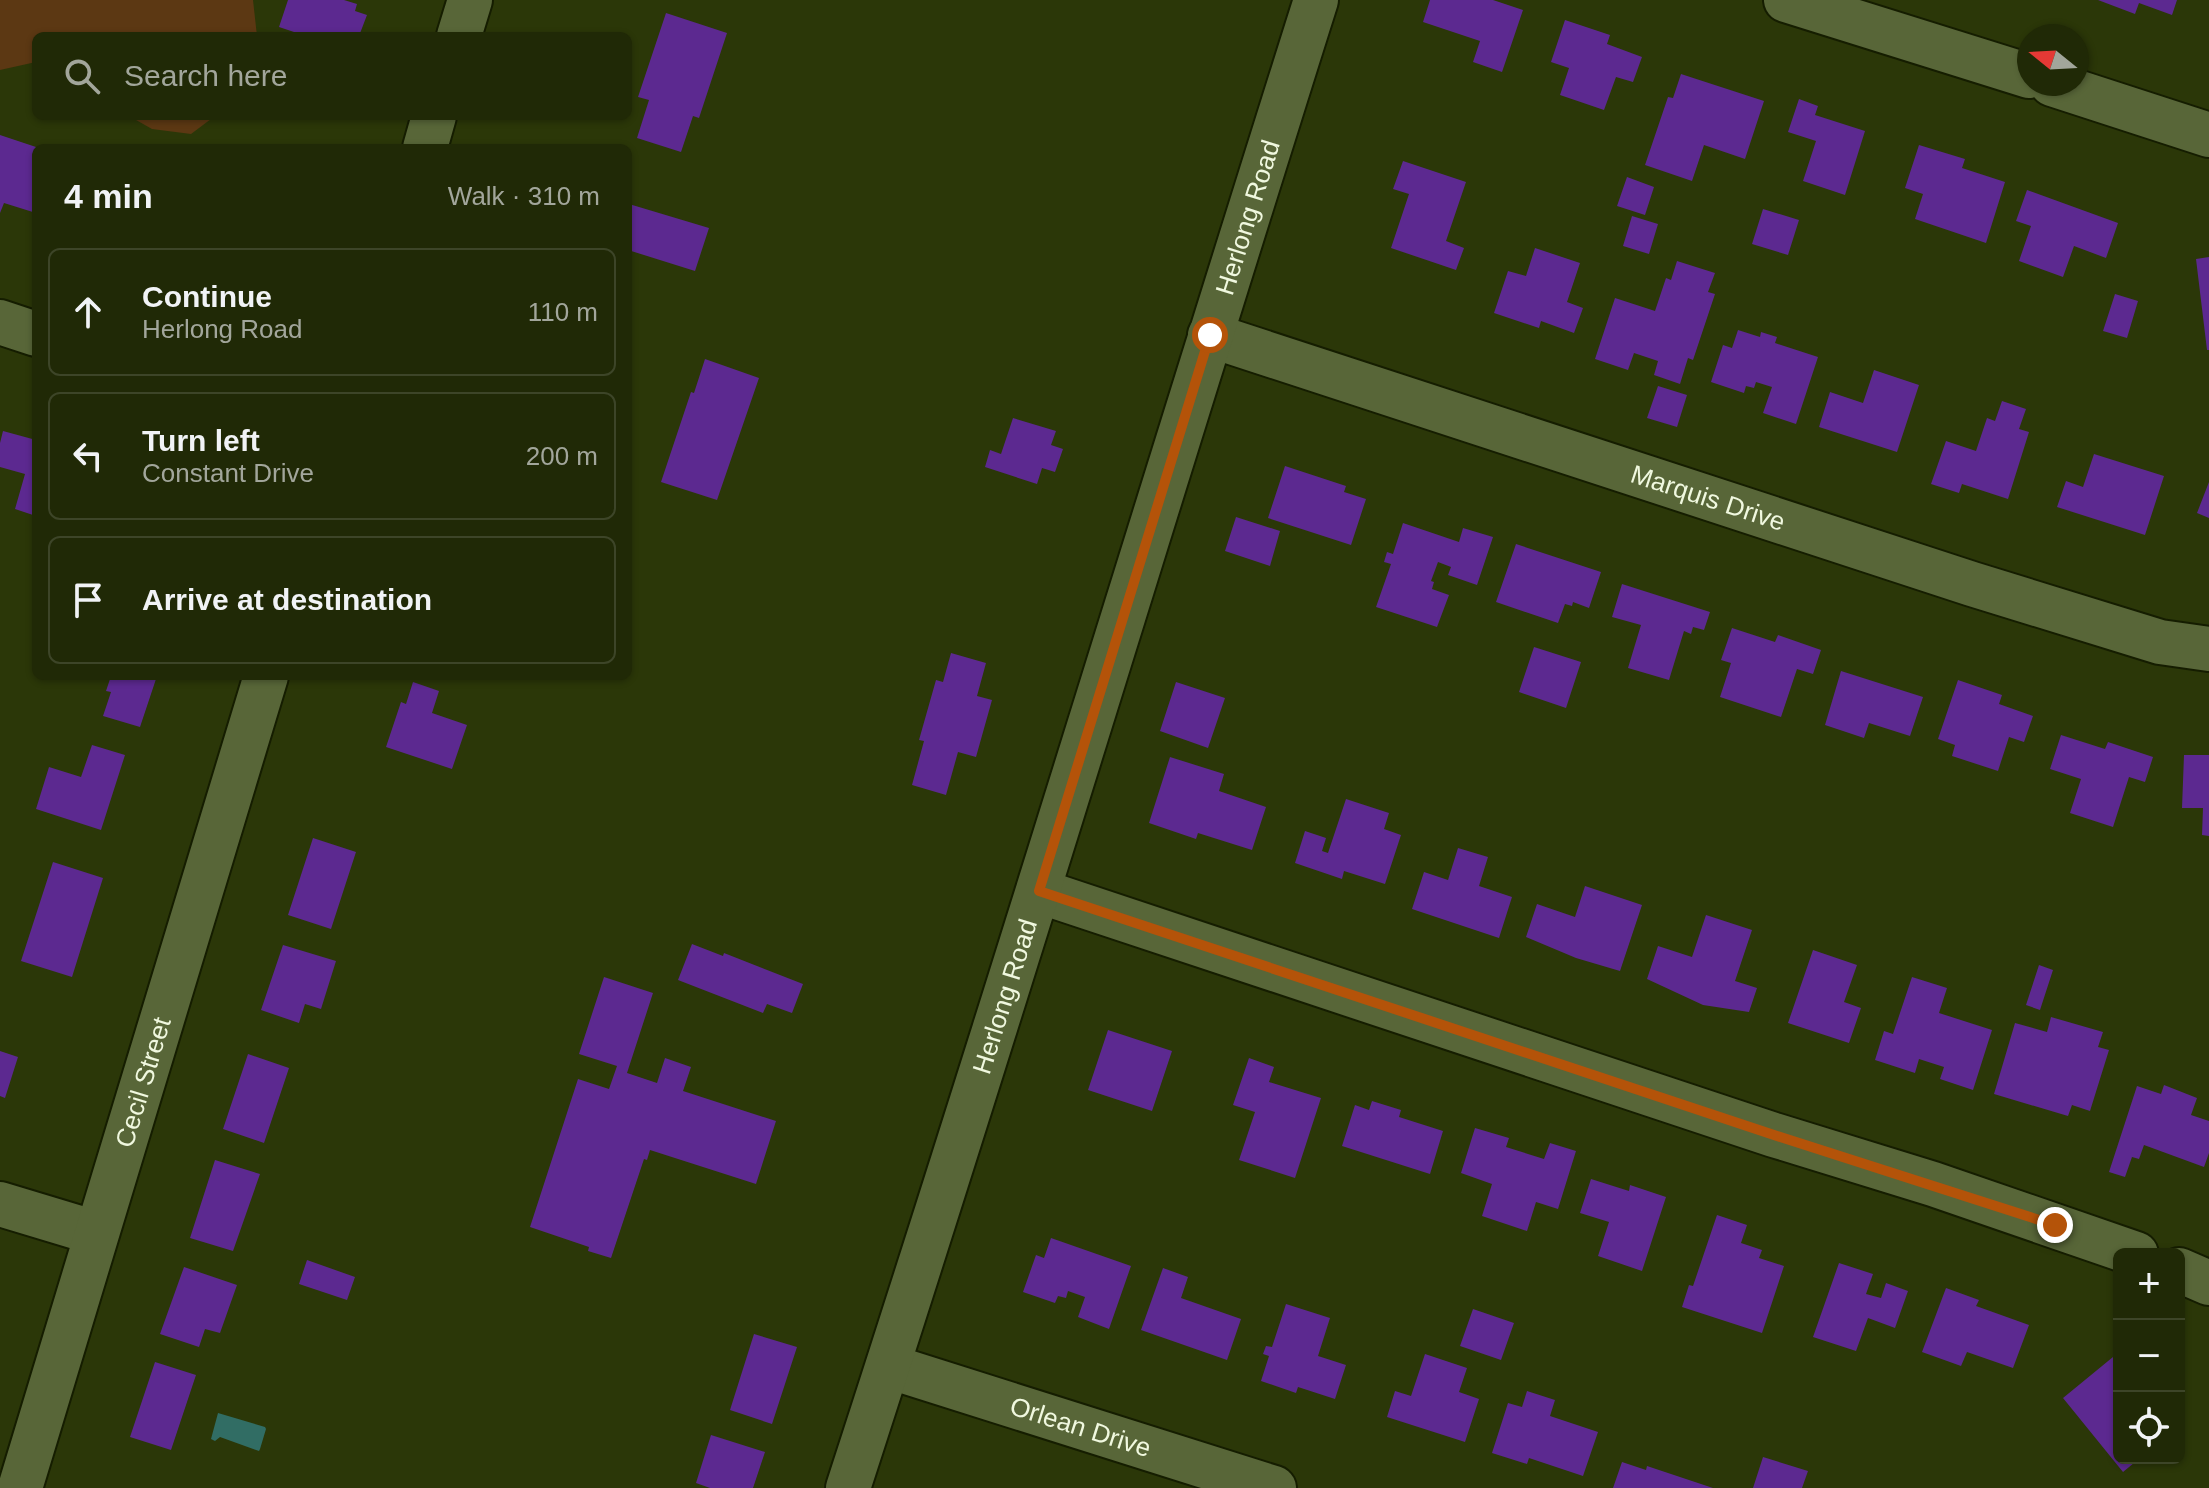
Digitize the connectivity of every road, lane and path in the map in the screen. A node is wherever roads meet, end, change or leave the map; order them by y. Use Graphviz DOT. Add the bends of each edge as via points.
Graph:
graph roads {
  1 [pos="470,0"];
  2 [pos="1316,0"];
  3 [pos="1786,0"];
  4 [pos="460,32"];
  5 [pos="2017,72"];
  6 [pos="2089,96"];
  7 [pos="433,120"];
  8 [pos="2209,135"];
  9 [pos="426,144"];
  10 [pos="0,322"];
  11 [pos="32,333"];
  12 [pos="1210,335"];
  13 [pos="2209,649"];
  14 [pos="265,680"];
  15 [pos="1039,891"];
  16 [pos="0,1204"];
  17 [pos="96,1233"];
  18 [pos="2119,1248"];
  19 [pos="2185,1273"];
  20 [pos="2209,1283"];
  21 [pos="888,1366"];
  22 [pos="20,1488"];
  23 [pos="848,1488"];
  24 [pos="1274,1488"];
  1 -- 4 [label="street"];
  2 -- 12 [label="street, Herlong Road"];
  3 -- 5 [label="street"];
  6 -- 8 [label="street"];
  7 -- 9 [label="street"];
  10 -- 11 [label="street"];
  12 -- 13 [label="street, Marquis Drive" via="1972,584 2160,642"];
  12 -- 15 [label="street, Herlong Road"];
  14 -- 17 [label="street, Cecil Street"];
  15 -- 18 [label="street"];
  15 -- 21 [label="street, Herlong Road"];
  16 -- 17 [label="street"];
  17 -- 22 [label="street, Cecil Street"];
  19 -- 20 [label="street"];
  21 -- 23 [label="street, Herlong Road"];
  21 -- 24 [label="street, Orlean Drive"];
}
